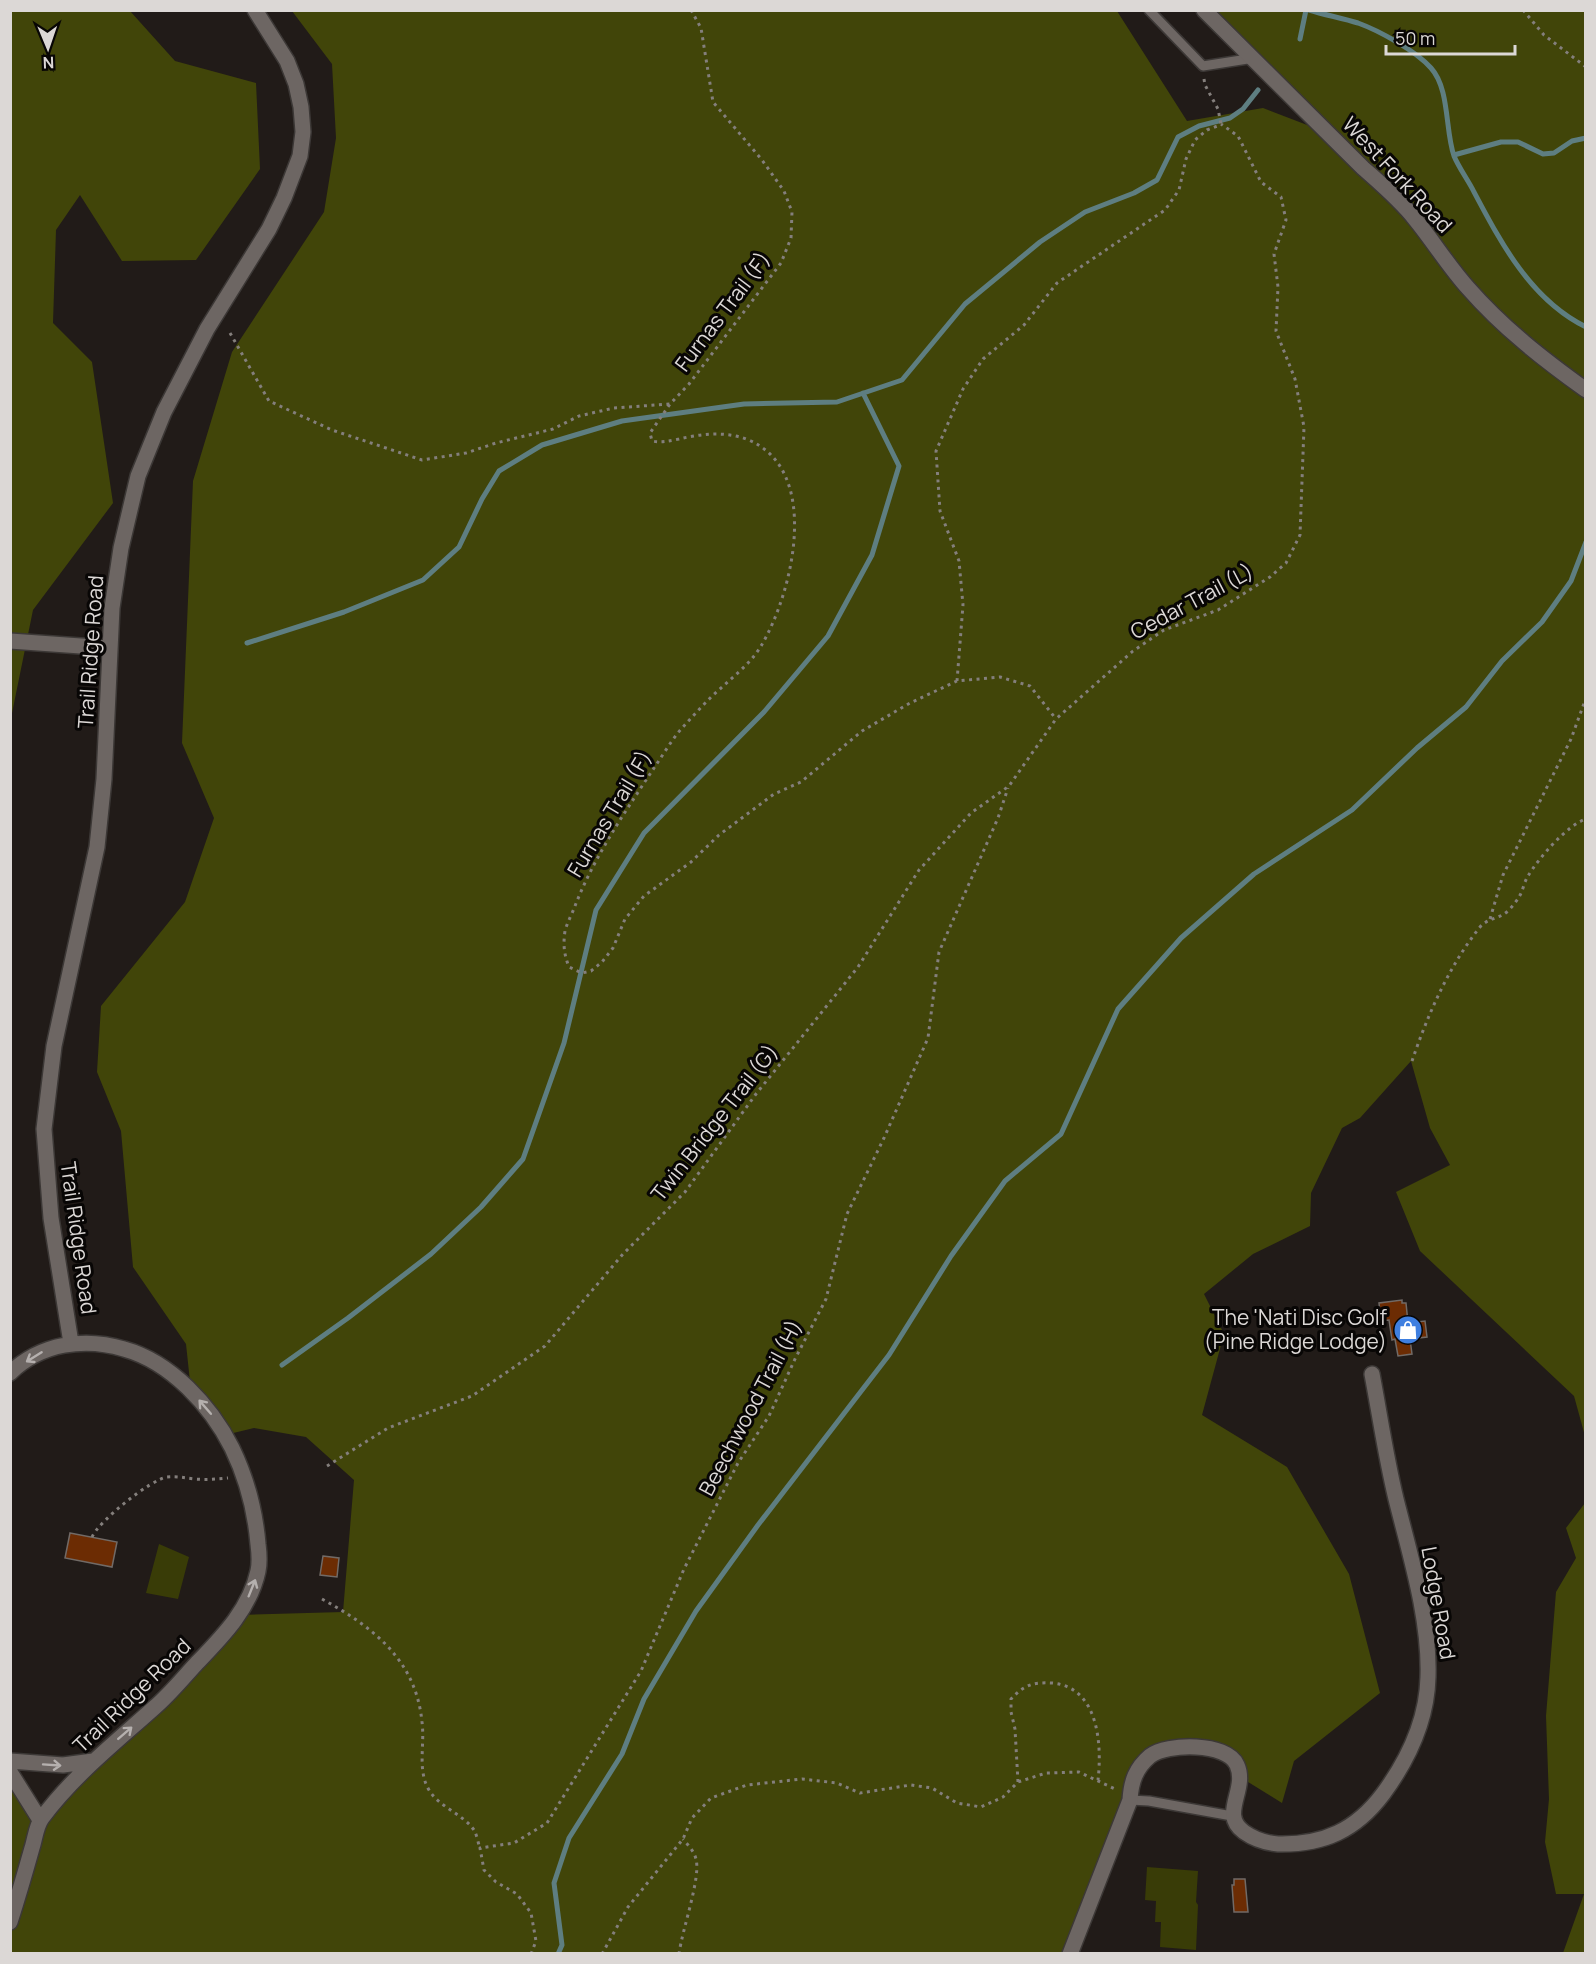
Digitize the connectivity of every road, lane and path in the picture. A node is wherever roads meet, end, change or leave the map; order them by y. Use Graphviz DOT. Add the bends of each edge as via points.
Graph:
graph roads {
  1 [pos="255,10"];
  2 [pos="691,10"];
  3 [pos="1149,10"];
  4 [pos="1204,10"];
  5 [pos="1523,10"];
  6 [pos="1254,58"];
  7 [pos="1203,66"];
  8 [pos="1586,67"];
  9 [pos="1221,124"];
  10 [pos="230,333"];
  11 [pos="1586,390"];
  12 [pos="669,404"];
  13 [pos="10,641"];
  14 [pos="109,648"];
  15 [pos="957,681"];
  16 [pos="1586,698"];
  17 [pos="1056,719"];
  18 [pos="1009,786"];
  19 [pos="1586,819"];
  20 [pos="1490,919"];
  21 [pos="1412,1061"];
  22 [pos="71,1343"];
  23 [pos="10,1373"];
  24 [pos="1372,1374"];
  25 [pos="327,1466"];
  26 [pos="244,1476"];
  27 [pos="92,1537"];
  28 [pos="322,1599"];
  29 [pos="10,1761"];
  30 [pos="93,1761"];
  31 [pos="10,1772"];
  32 [pos="1098,1780"];
  33 [pos="1018,1782"];
  34 [pos="1130,1800"];
  35 [pos="1232,1816"];
  36 [pos="40,1820"];
  37 [pos="683,1839"];
  38 [pos="480,1848"];
  39 [pos="10,1922"];
  40 [pos="531,1953"];
  41 [pos="603,1953"];
  42 [pos="679,1953"];
  43 [pos="1070,1953"];
  1 -- 14 [label="street, Trail Ridge Road" via="287,61 296,84 303,132 300,156 269,229 207,329 164,412 138,476 121,548"];
  2 -- 12 [label="path, Furnas Trail (F)" via="701,28 713,102 784,191 792,212 791,238 781,263 689,384"];
  3 -- 7 [label="lane"];
  4 -- 6 [label="street, West Fork Road"];
  5 -- 8 [label="path" via="1544,35"];
  6 -- 7 [label="lane"];
  6 -- 11 [label="street, West Fork Road" via="1414,217 1467,287 1500,322"];
  7 -- 9 [label="path" via="1205,86 1218,109"];
  9 -- 15 [label="path" via="1195,140 1179,190 1165,210 1057,283 1024,325 983,359 963,388 936,452 940,511 959,561 962,583"];
  9 -- 17 [label="path, Cedar Trail (L)" via="1238,136 1261,182 1281,197 1286,220 1274,254 1278,286 1276,331 1295,379 1304,427 1300,535 1286,563 1270,578 1218,610 1156,635"];
  10 -- 12 [label="path" via="269,401 342,434 422,460 466,453 614,408"];
  12 -- 15 [label="path, Furnas Trail (F)" via="650,433 652,441 726,434 747,439 766,450 787,476 794,507 788,581 761,646 680,729 585,879 566,930 563,951 569,967 582,973 602,962 613,948 625,919 644,896 774,794 801,782 862,731"];
  13 -- 14 [label="street"];
  14 -- 22 [label="street, Trail Ridge Road" via="97,847 54,1046 44,1129 51,1218"];
  15 -- 17 [label="path, Furnas Trail (F)" via="1000,677 1030,686"];
  16 -- 20 [label="path" via="1571,739 1503,875"];
  17 -- 18 [label="path, Twin Bridge Trail (G)"];
  18 -- 25 [label="path, Twin Bridge Trail (G)" via="971,813 919,870 858,967 756,1094 685,1192 623,1254 544,1346 472,1396 388,1428"];
  18 -- 38 [label="path, Beechwood Trail (H)" via="939,952 928,1038 847,1214 826,1299 769,1416 738,1463 684,1569 641,1671 547,1823 514,1843"];
  19 -- 20 [label="path" via="1576,822 1535,865 1520,897 1504,914"];
  20 -- 21 [label="path" via="1458,958 1427,1017"];
  22 -- 23 [label="street, Trail Ridge Road, one-way" via="41,1352"];
  26 -- 22 [label="street, Trail Ridge Road, one-way" via="212,1415 173,1375 132,1351 110,1345"];
  24 -- 35 [label="street, Lodge Road" via="1425,1630 1428,1677 1420,1725 1396,1776 1371,1809 1347,1830 1322,1840 1275,1844 1252,1838 1237,1826"];
  26 -- 27 [label="path" via="213,1480 164,1478 143,1490"];
  30 -- 26 [label="street, Trail Ridge Road, one-way" via="158,1705 224,1635 243,1608 259,1570 256,1520"];
  28 -- 38 [label="path" via="354,1616 380,1637 408,1672 422,1722 422,1772 430,1791 474,1830"];
  29 -- 30 [label="street, one-way" via="63,1765"];
  30 -- 36 [label="street, Trail Ridge Road"];
  31 -- 36 [label="street"];
  32 -- 33 [label="path" via="1078,1772 1046,1773"];
  32 -- 33 [label="path" via="1098,1730 1086,1703 1071,1688 1035,1682 1022,1687 1011,1699"];
  32 -- 34 [label="path"];
  33 -- 37 [label="path" via="1003,1797 981,1807 957,1803 932,1788 911,1785 860,1793 837,1783 802,1779 747,1785 711,1797 692,1818"];
  34 -- 35 [label="lane"];
  34 -- 35 [label="street" via="1131,1782 1141,1764 1155,1752 1206,1748 1226,1753 1237,1763 1240,1777"];
  34 -- 43 [label="street"];
  36 -- 39 [label="street, Trail Ridge Road"];
  37 -- 41 [label="path" via="628,1907"];
  37 -- 42 [label="path" via="696,1860"];
  38 -- 40 [label="path" via="484,1870 517,1894 531,1913 536,1941"];
}
